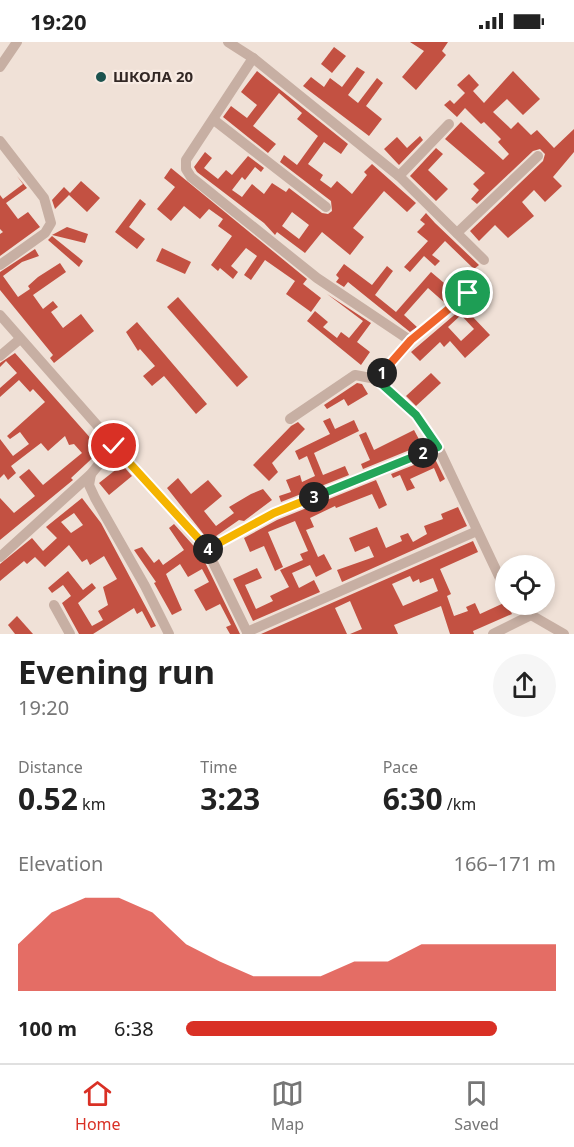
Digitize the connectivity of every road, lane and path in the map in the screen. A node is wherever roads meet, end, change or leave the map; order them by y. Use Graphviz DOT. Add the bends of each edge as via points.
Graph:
graph roads {
  1 [pos="17,42"];
  2 [pos="228,42"];
  3 [pos="253,58"];
  4 [pos="0,67"];
  5 [pos="214,120"];
  6 [pos="449,124"];
  7 [pos="0,141"];
  8 [pos="538,156"];
  9 [pos="399,176"];
  10 [pos="326,207"];
  11 [pos="457,233"];
  12 [pos="484,260"];
  13 [pos="0,265"];
  14 [pos="468,293"];
  15 [pos="0,315"];
  16 [pos="20,339"];
  17 [pos="411,340"];
  18 [pos="0,356"];
  19 [pos="376,379"];
  20 [pos="290,419"];
  21 [pos="114,446"];
  22 [pos="438,447"];
  23 [pos="91,474"];
  24 [pos="477,531"];
  25 [pos="207,550"];
  26 [pos="0,557"];
  27 [pos="495,568"];
  28 [pos="54,605"];
  29 [pos="531,615"];
  30 [pos="247,633"];
  31 [pos="70,634"];
  32 [pos="169,634"];
  33 [pos="493,634"];
  34 [pos="564,634"];
  1 -- 4 [label="street"];
  2 -- 3 [label="street"];
  3 -- 5 [label="street"];
  3 -- 9 [label="street"];
  5 -- 10 [label="street"];
  5 -- 17 [label="street" via="186,160 191,177 317,278"];
  6 -- 9 [label="street"];
  7 -- 13 [label="street" via="44,198 51,223 45,233"];
  8 -- 11 [label="street"];
  9 -- 11 [label="street"];
  11 -- 12 [label="street"];
  14 -- 17 [label="street"];
  15 -- 16 [label="street"];
  16 -- 18 [label="street"];
  16 -- 21 [label="street"];
  17 -- 19 [label="street"];
  19 -- 20 [label="street" via="355,375"];
  19 -- 22 [label="street" via="416,415"];
  21 -- 23 [label="street"];
  21 -- 25 [label="street"];
  22 -- 24 [label="street"];
  22 -- 25 [label="street" via="274,513"];
  23 -- 26 [label="street"];
  23 -- 32 [label="street" via="89,485 94,498"];
  24 -- 27 [label="street"];
  24 -- 30 [label="street"];
  25 -- 30 [label="street"];
  28 -- 31 [label="street"];
  29 -- 33 [label="street"];
  29 -- 34 [label="street"];
}
